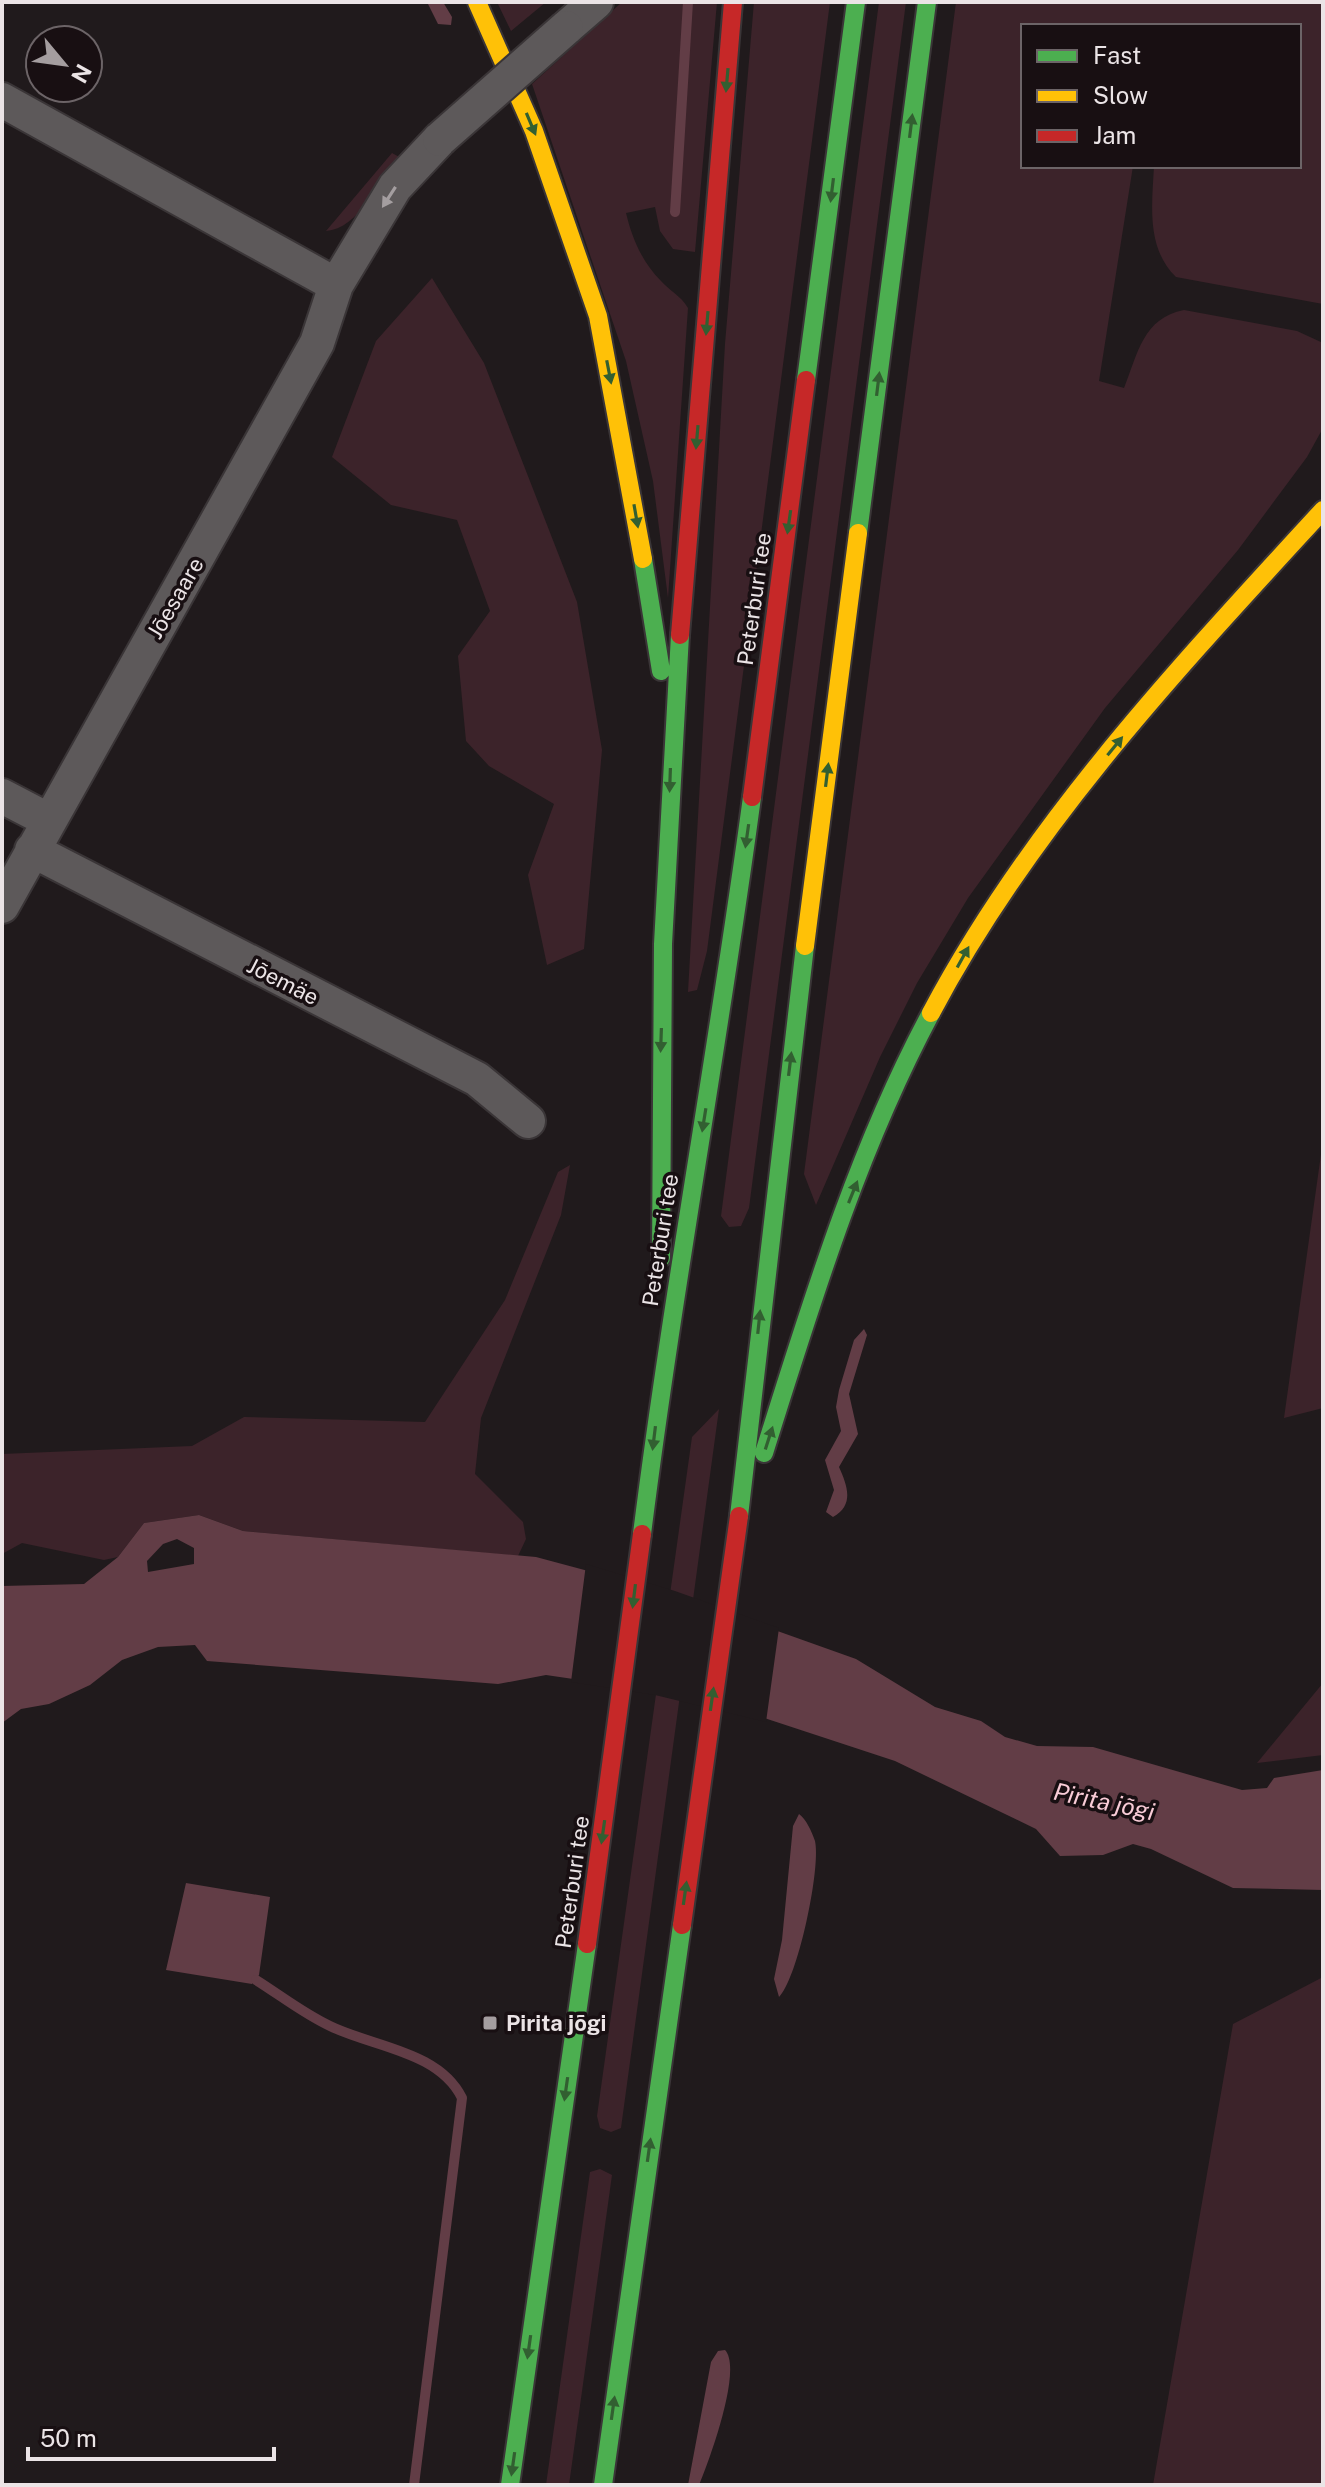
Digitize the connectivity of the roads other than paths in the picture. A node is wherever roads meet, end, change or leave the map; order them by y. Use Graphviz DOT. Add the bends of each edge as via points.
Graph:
graph roads {
  1 [pos="477,2"];
  2 [pos="596,2"];
  3 [pos="733,2"];
  4 [pos="856,2"];
  5 [pos="927,2"];
  6 [pos="2,100"];
  7 [pos="336,285"];
  8 [pos="1319,502"];
  9 [pos="672,739"];
  10 [pos="2,796"];
  11 [pos="40,835"];
  12 [pos="2,906"];
  13 [pos="528,1121"];
  14 [pos="664,1360"];
  15 [pos="736,1539"];
  16 [pos="510,2485"];
  17 [pos="603,2485"];
  1 -- 9 [label="highway, one-way" via="534,131 598,316"];
  2 -- 7 [label="street, Jõesaare, one-way, bridge" via="440,139 395,187"];
  3 -- 9 [label="highway, one-way"];
  4 -- 14 [label="highway, Peterburi tee, one-way" via="730,961"];
  15 -- 5 [label="highway, one-way" via="806,936"];
  6 -- 7 [label="street"];
  7 -- 11 [label="street, Jõesaare" via="317,343"];
  15 -- 8 [label="highway, one-way" via="832,1243 912,1049 976,935 1051,825"];
  9 -- 14 [label="highway, one-way" via="658,1127"];
  10 -- 11 [label="street, Jõemäe"];
  11 -- 12 [label="street, Jõesaare"];
  11 -- 13 [label="street, Jõemäe" via="477,1079"];
  14 -- 16 [label="highway, Peterburi tee, one-way" via="614,1755"];
  17 -- 15 [label="highway, one-way"];
}
